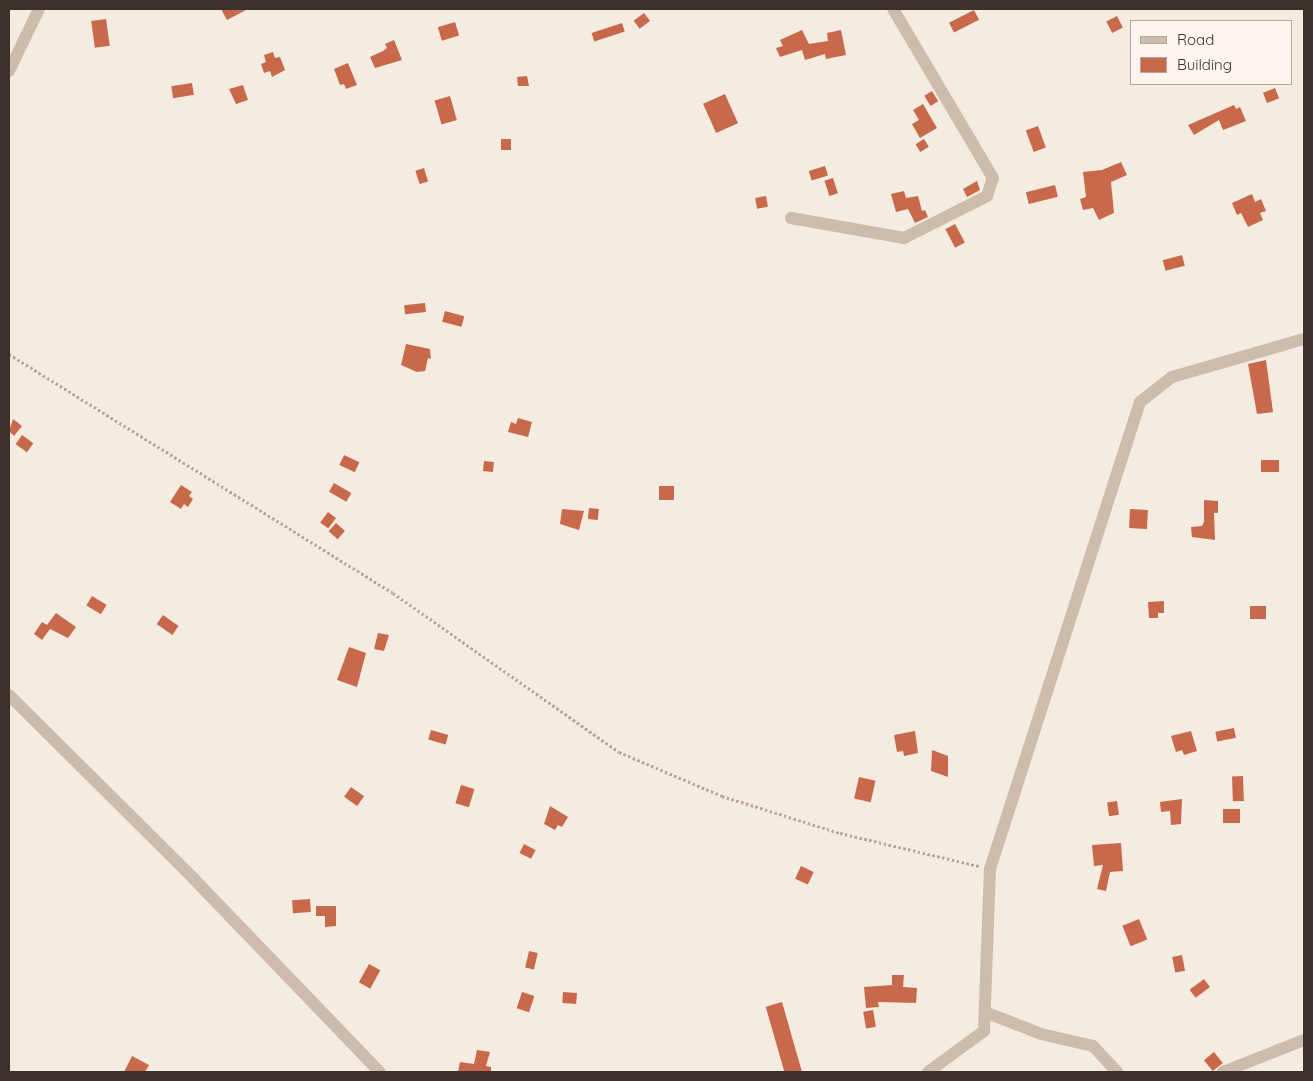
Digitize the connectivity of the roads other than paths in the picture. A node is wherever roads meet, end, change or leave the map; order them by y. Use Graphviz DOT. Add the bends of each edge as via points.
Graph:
graph roads {
  1 [pos="39,9"];
  2 [pos="893,9"];
  3 [pos="9,71"];
  4 [pos="791,218"];
  5 [pos="1304,339"];
  6 [pos="9,695"];
  7 [pos="985,1012"];
  8 [pos="1304,1040"];
  9 [pos="380,1072"];
  10 [pos="928,1072"];
  11 [pos="1117,1072"];
  12 [pos="1223,1072"];
  1 -- 3 [label="street"];
  2 -- 4 [label="street" via="993,178 988,196 904,238"];
  5 -- 7 [label="street" via="1172,377 1140,402 990,869"];
  6 -- 9 [label="street" via="186,871"];
  7 -- 10 [label="street" via="984,1030"];
  7 -- 11 [label="street" via="1041,1034 1093,1046"];
  8 -- 12 [label="street"];
}
